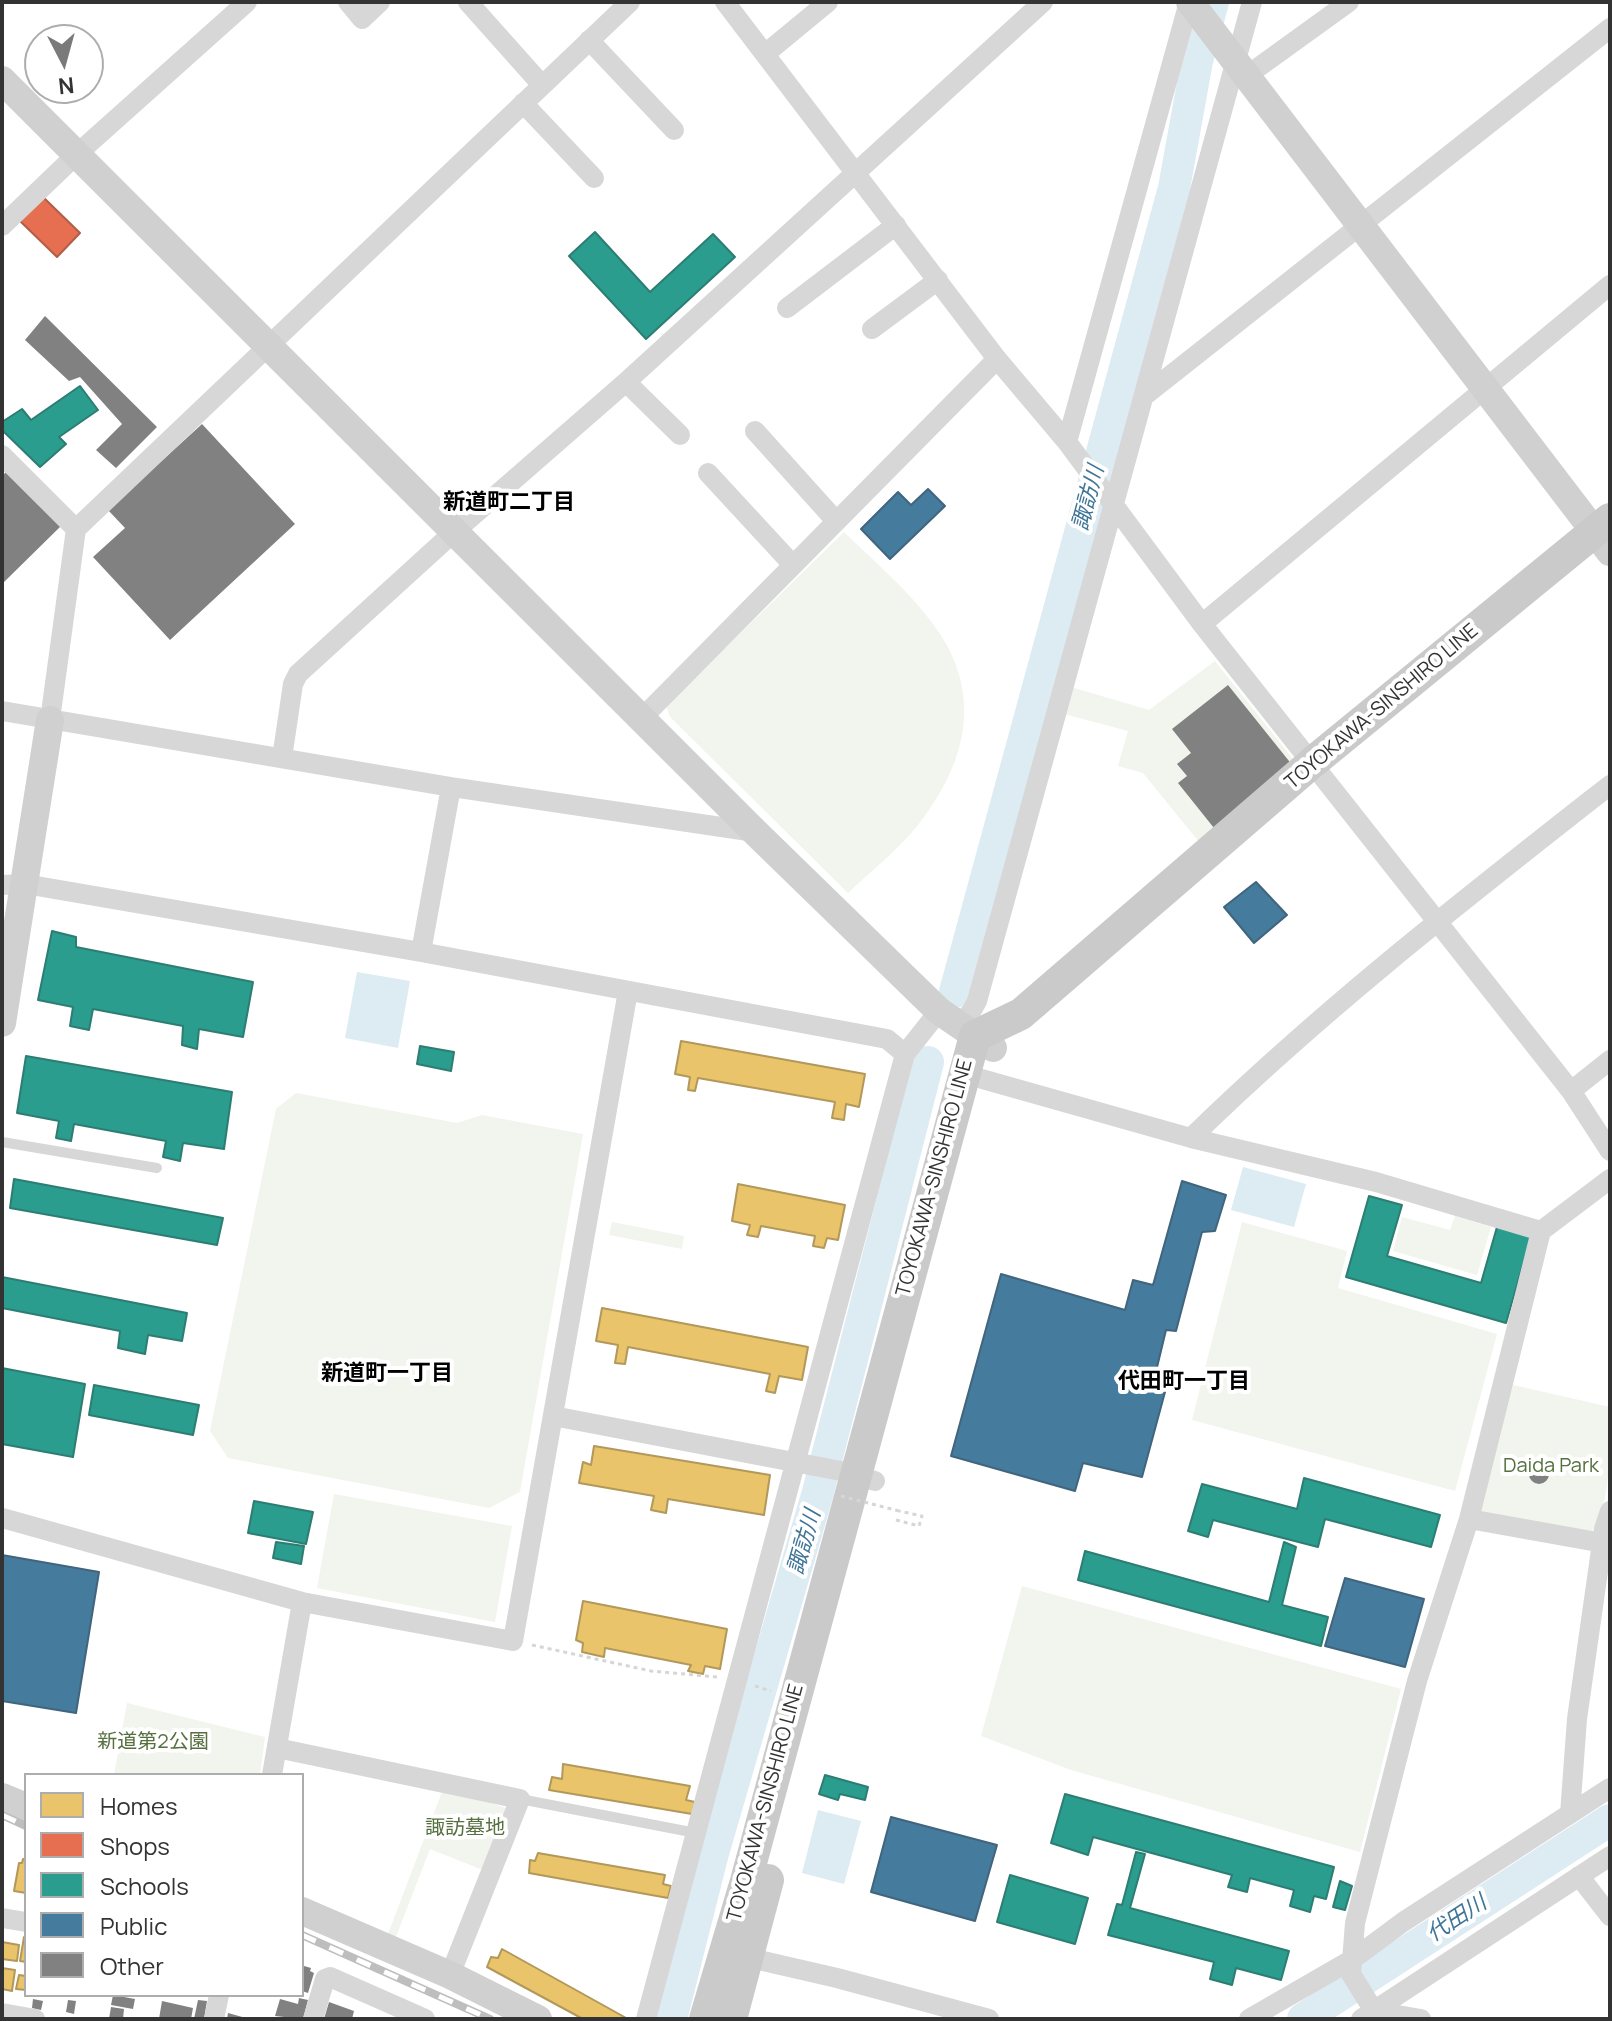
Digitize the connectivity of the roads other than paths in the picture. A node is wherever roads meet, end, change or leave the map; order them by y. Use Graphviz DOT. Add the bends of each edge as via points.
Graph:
graph roads {
  1 [pos="247,2"];
  2 [pos="348,2"];
  3 [pos="380,2"];
  4 [pos="468,2"];
  5 [pos="630,2"];
  6 [pos="725,2"];
  7 [pos="828,2"];
  8 [pos="1043,2"];
  9 [pos="1252,2"];
  10 [pos="1349,2"];
  11 [pos="1192,6"];
  12 [pos="1610,28"];
  13 [pos="589,40"];
  14 [pos="765,54"];
  15 [pos="1235,63"];
  16 [pos="2,80"];
  17 [pos="541,84"];
  18 [pos="523,103"];
  19 [pos="674,130"];
  20 [pos="77,154"];
  21 [pos="857,173"];
  22 [pos="594,178"];
  23 [pos="896,225"];
  24 [pos="2,226"];
  25 [pos="1361,227"];
  26 [pos="938,280"];
  27 [pos="1610,285"];
  28 [pos="787,308"];
  29 [pos="872,329"];
  30 [pos="269,344"];
  31 [pos="997,359"];
  32 [pos="626,382"];
  33 [pos="1484,390"];
  34 [pos="1143,397"];
  35 [pos="755,431"];
  36 [pos="680,435"];
  37 [pos="1071,447"];
  38 [pos="2,455"];
  39 [pos="708,473"];
  40 [pos="1107,497"];
  41 [pos="836,521"];
  42 [pos="76,529"];
  43 [pos="454,532"];
  44 [pos="1606,537"];
  45 [pos="793,565"];
  46 [pos="1202,624"];
  47 [pos="2,711"];
  48 [pos="641,719"];
  49 [pos="50,720"];
  50 [pos="282,758"];
  51 [pos="1318,769"];
  52 [pos="1610,785"];
  53 [pos="451,787"];
  54 [pos="755,832"];
  55 [pos="14,884"];
  56 [pos="1435,922"];
  57 [pos="421,952"];
  58 [pos="628,991"];
  59 [pos="3,1015"];
  60 [pos="967,1029"];
  61 [pos="905,1054"];
  62 [pos="1610,1060"];
  63 [pos="982,1079"];
  64 [pos="1571,1091"];
  65 [pos="1191,1138"];
  66 [pos="2,1142"];
  67 [pos="1610,1151"];
  68 [pos="157,1168"];
  69 [pos="1610,1179"];
  70 [pos="1541,1231"];
  71 [pos="553,1416"];
  72 [pos="804,1464"];
  73 [pos="853,1481"];
  74 [pos="1610,1511"];
  75 [pos="2,1518"];
  76 [pos="1469,1519"];
  77 [pos="1603,1543"];
  78 [pos="302,1602"];
  79 [pos="277,1748"];
  80 [pos="272,1773"];
  81 [pos="1610,1788"];
  82 [pos="2,1797"];
  83 [pos="520,1799"];
  84 [pos="24,1806"];
  85 [pos="1570,1814"];
  86 [pos="696,1833"];
  87 [pos="1610,1856"];
  88 [pos="1579,1876"];
  89 [pos="304,1912"];
  90 [pos="1610,1916"];
  91 [pos="2,1918"];
  92 [pos="24,1922"];
  93 [pos="736,1954"];
  94 [pos="1352,1967"];
  95 [pos="450,1975"];
  96 [pos="219,1997"];
  97 [pos="1368,2010"];
  98 [pos="2,2013"];
  99 [pos="35,2019"];
  100 [pos="214,2019"];
  101 [pos="313,2019"];
  102 [pos="425,2019"];
  103 [pos="538,2019"];
  104 [pos="646,2019"];
  105 [pos="705,2019"];
  106 [pos="731,2019"];
  107 [pos="989,2019"];
  108 [pos="1249,2019"];
  109 [pos="1421,2019"];
  1 -- 20 [label="street"];
  2 -- 3 [label="street" via="362,19"];
  4 -- 17 [label="street"];
  5 -- 13 [label="street"];
  6 -- 14 [label="street"];
  7 -- 14 [label="street"];
  8 -- 21 [label="street"];
  9 -- 15 [label="street"];
  10 -- 15 [label="street"];
  11 -- 15 [label="street"];
  11 -- 37 [label="street"];
  12 -- 25 [label="street"];
  13 -- 17 [label="street"];
  13 -- 19 [label="street"];
  14 -- 21 [label="street"];
  15 -- 25 [label="street"];
  15 -- 34 [label="street"];
  16 -- 20 [label="street"];
  17 -- 18 [label="street"];
  18 -- 22 [label="street"];
  18 -- 30 [label="street"];
  20 -- 24 [label="street"];
  20 -- 30 [label="street"];
  21 -- 23 [label="street"];
  21 -- 32 [label="street"];
  23 -- 26 [label="street"];
  23 -- 28 [label="street"];
  25 -- 33 [label="street"];
  25 -- 34 [label="street"];
  26 -- 29 [label="street"];
  26 -- 31 [label="street"];
  27 -- 33 [label="street"];
  30 -- 42 [label="street"];
  30 -- 43 [label="street"];
  31 -- 37 [label="street"];
  31 -- 41 [label="street"];
  32 -- 36 [label="street"];
  32 -- 43 [label="street"];
  33 -- 44 [label="street"];
  33 -- 46 [label="street"];
  34 -- 40 [label="street"];
  35 -- 41 [label="street"];
  37 -- 40 [label="street"];
  38 -- 42 [label="street"];
  39 -- 45 [label="street"];
  40 -- 46 [label="street"];
  40 -- 60 [label="street"];
  41 -- 45 [label="street"];
  42 -- 49 [label="street"];
  43 -- 48 [label="street"];
  43 -- 50 [label="street" via="298,674"];
  44 -- 51 [label="main road, TOYOKAWA-SINSHIRO LINE"];
  45 -- 48 [label="street"];
  46 -- 51 [label="street"];
  47 -- 49 [label="street"];
  48 -- 54 [label="street"];
  49 -- 50 [label="street"];
  49 -- 55 [label="street"];
  50 -- 53 [label="street"];
  51 -- 56 [label="street"];
  51 -- 60 [label="main road, TOYOKAWA-SINSHIRO LINE" via="1035,1027"];
  52 -- 56 [label="street"];
  53 -- 54 [label="street"];
  53 -- 57 [label="street"];
  54 -- 60 [label="street"];
  55 -- 57 [label="street"];
  55 -- 59 [label="street"];
  56 -- 64 [label="street"];
  56 -- 65 [label="street" via="1258,1072"];
  57 -- 58 [label="street"];
  58 -- 61 [label="street" via="887,1039"];
  58 -- 71 [label="street"];
  60 -- 61 [label="street"];
  60 -- 63 [label="main road, TOYOKAWA-SINSHIRO LINE"];
  60 -- 73 [label="main road, TOYOKAWA-SINSHIRO LINE"];
  61 -- 72 [label="street"];
  62 -- 64 [label="street"];
  63 -- 65 [label="street"];
  63 -- 73 [label="main road, TOYOKAWA-SINSHIRO LINE"];
  64 -- 67 [label="street"];
  65 -- 70 [label="street" via="1376,1182"];
  66 -- 68 [label="lane"];
  69 -- 70 [label="street"];
  70 -- 76 [label="street"];
  71 -- 72 [label="street"];
  71 -- 78 [label="street" via="513,1641"];
  72 -- 73 [label="street"];
  72 -- 86 [label="street"];
  73 -- 93 [label="main road, TOYOKAWA-SINSHIRO LINE" via="746,1881"];
  74 -- 77 [label="street"];
  75 -- 78 [label="street"];
  76 -- 77 [label="street"];
  76 -- 94 [label="street" via="1417,1681 1355,1923"];
  77 -- 85 [label="street" via="1577,1719"];
  78 -- 79 [label="street"];
  79 -- 80 [label="street"];
  79 -- 83 [label="street"];
  81 -- 85 [label="street"];
  82 -- 84 [label="street"];
  83 -- 86 [label="lane"];
  83 -- 95 [label="street"];
  85 -- 94 [label="street" via="1403,1922"];
  86 -- 104 [label="street"];
  87 -- 88 [label="street"];
  88 -- 90 [label="street"];
  88 -- 97 [label="street"];
  89 -- 95 [label="street"];
  91 -- 92 [label="street"];
  93 -- 105 [label="main road, TOYOKAWA-SINSHIRO LINE"];
  93 -- 106 [label="main road, TOYOKAWA-SINSHIRO LINE"];
  93 -- 107 [label="street"];
  94 -- 97 [label="street"];
  94 -- 108 [label="street"];
  95 -- 103 [label="street"];
  96 -- 100 [label="street"];
  97 -- 109 [label="street"];
  98 -- 99 [label="street"];
  101 -- 102 [label="street" via="330,1977"];
}
